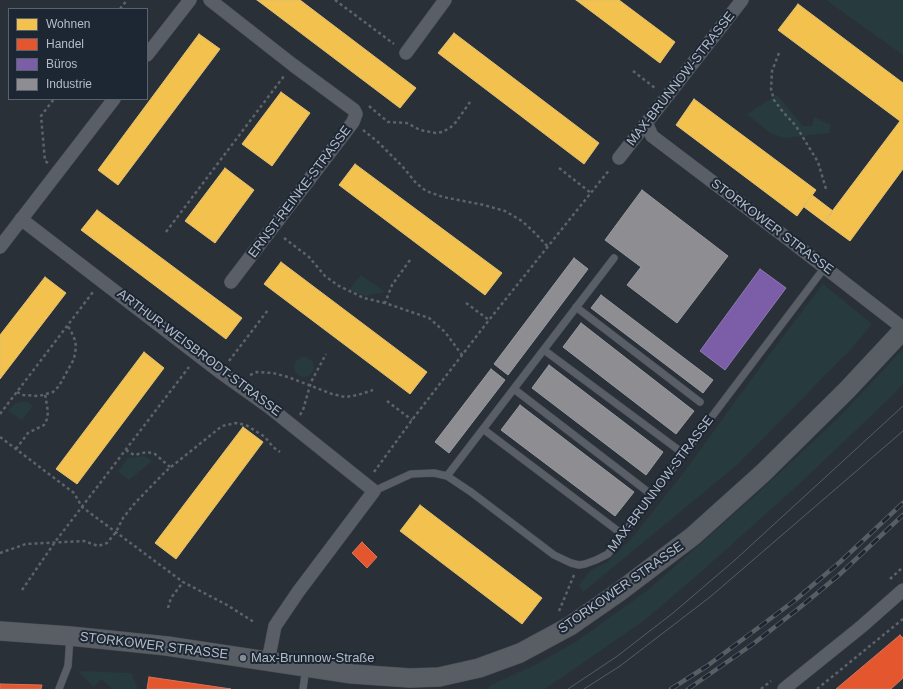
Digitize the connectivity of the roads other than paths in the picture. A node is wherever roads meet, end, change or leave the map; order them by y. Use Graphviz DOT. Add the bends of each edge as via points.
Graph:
graph roads {
  1 [pos="190,0"];
  2 [pos="210,0"];
  3 [pos="445,0"];
  4 [pos="742,0"];
  5 [pos="406,53"];
  6 [pos="148,54"];
  7 [pos="113,100"];
  8 [pos="646,123"];
  9 [pos="619,158"];
  10 [pos="21,219"];
  11 [pos="0,247"];
  12 [pos="614,258"];
  13 [pos="825,267"];
  14 [pos="231,282"];
  15 [pos="576,307"];
  16 [pos="903,329"];
  17 [pos="544,350"];
  18 [pos="514,389"];
  19 [pos="700,402"];
  20 [pos="483,429"];
  21 [pos="684,454"];
  22 [pos="447,476"];
  23 [pos="374,491"];
  24 [pos="652,495"];
  25 [pos="622,534"];
  26 [pos="903,590"];
  27 [pos="0,631"];
  28 [pos="70,636"];
  29 [pos="268,661"];
  30 [pos="306,667"];
  31 [pos="441,683"];
  32 [pos="59,689"];
  33 [pos="303,689"];
  34 [pos="784,689"];
  1 -- 6 [label="street"];
  2 -- 14 [label="street, ERNST-REINKE-STRASSE" via="354,116"];
  3 -- 5 [label="street"];
  4 -- 8 [label="street, MAX-BRUNNOW-STRASSE"];
  7 -- 10 [label="street"];
  8 -- 9 [label="street, MAX-BRUNNOW-STRASSE"];
  8 -- 13 [label="street, STORKOWER STRASSE" via="652,136"];
  10 -- 11 [label="street"];
  10 -- 23 [label="street, ARTHUR-WEISBRODT-STRASSE" via="292,424"];
  12 -- 15 [label="lane"];
  13 -- 16 [label="street, STORKOWER STRASSE"];
  13 -- 21 [label="lane, MAX-BRUNNOW-STRASSE"];
  15 -- 17 [label="lane"];
  15 -- 19 [label="lane"];
  16 -- 31 [label="main road, STORKOWER STRASSE" via="847,390 763,473 693,536 570,626 520,653"];
  17 -- 18 [label="lane"];
  17 -- 21 [label="lane"];
  18 -- 20 [label="lane"];
  18 -- 24 [label="lane"];
  20 -- 22 [label="lane"];
  20 -- 25 [label="lane"];
  21 -- 24 [label="lane, MAX-BRUNNOW-STRASSE"];
  22 -- 23 [label="lane" via="434,473 411,474"];
  22 -- 25 [label="lane, MAX-BRUNNOW-STRASSE" via="554,555 571,563 585,564 608,554"];
  23 -- 29 [label="street" via="275,626"];
  24 -- 25 [label="lane, MAX-BRUNNOW-STRASSE"];
  26 -- 34 [label="street"];
  27 -- 28 [label="main road, STORKOWER STRASSE"];
  28 -- 29 [label="main road, STORKOWER STRASSE" via="167,646"];
  28 -- 32 [label="lane" via="68,666"];
  29 -- 30 [label="main road, STORKOWER STRASSE"];
  30 -- 31 [label="main road, STORKOWER STRASSE"];
  30 -- 33 [label="lane"];
}
